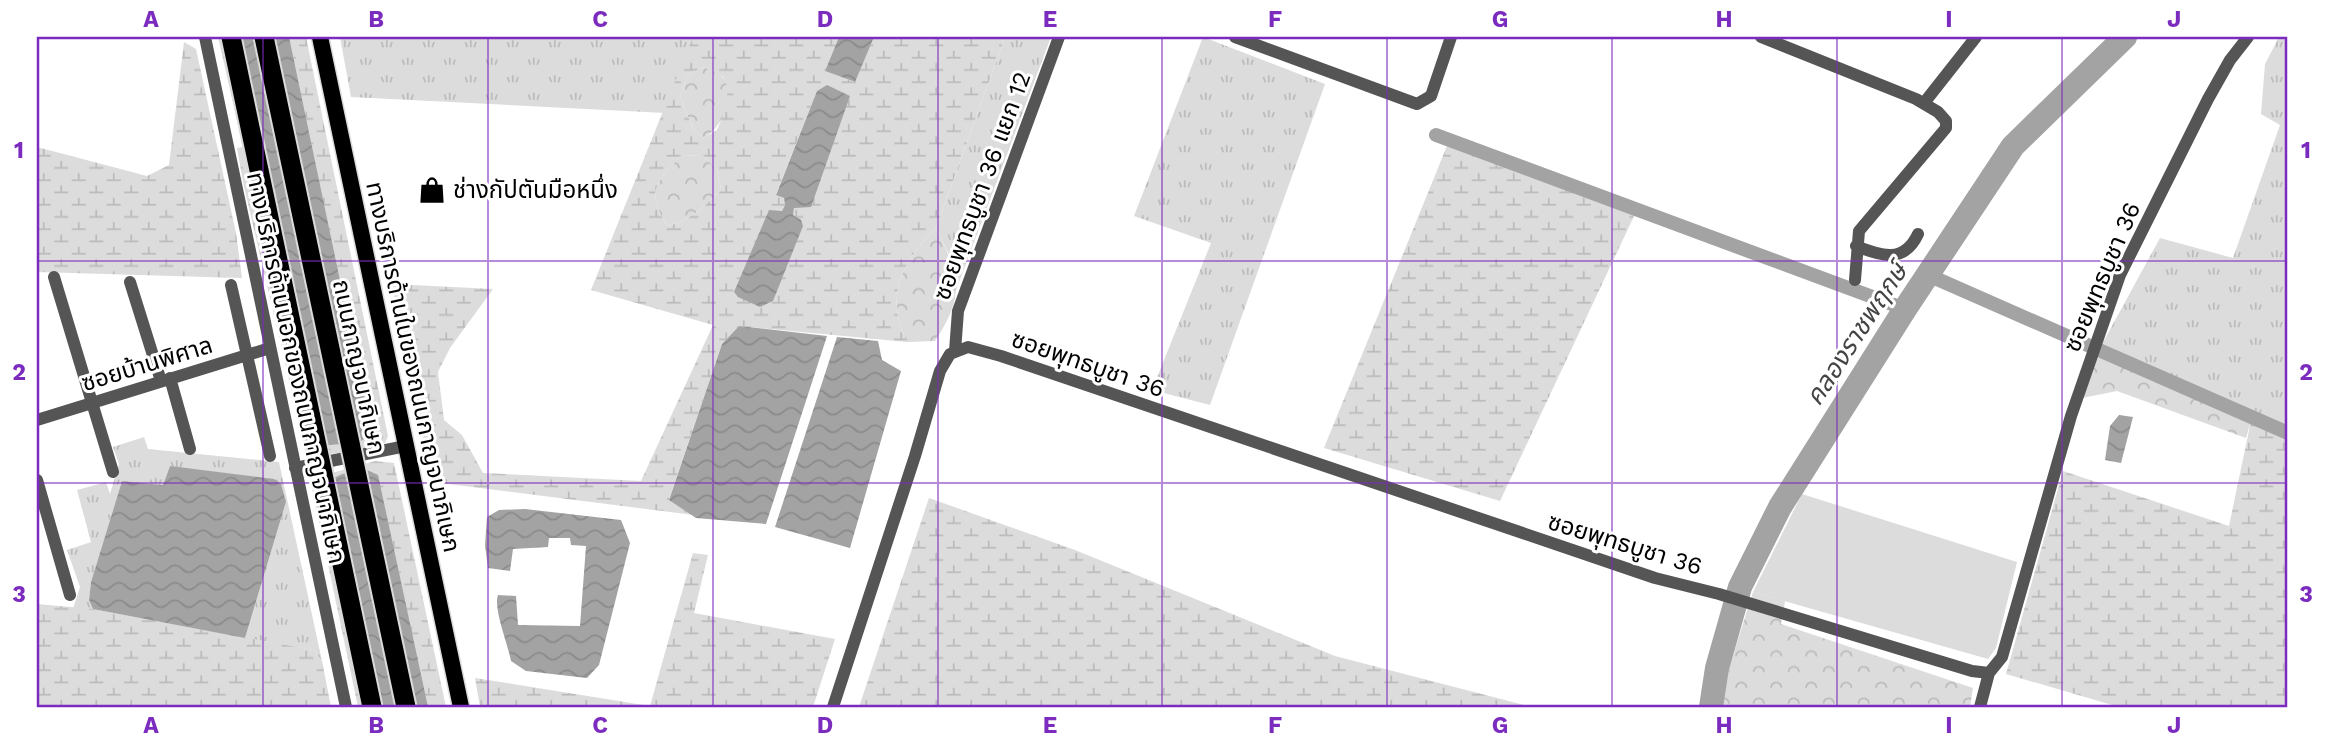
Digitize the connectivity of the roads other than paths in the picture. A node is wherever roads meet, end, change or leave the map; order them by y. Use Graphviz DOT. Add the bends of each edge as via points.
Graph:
graph roads {
  1 [pos="205,37"];
  2 [pos="232,37"];
  3 [pos="264,37"];
  4 [pos="320,37"];
  5 [pos="1059,37"];
  6 [pos="1236,37"];
  7 [pos="1451,37"];
  8 [pos="1761,37"];
  9 [pos="1976,37"];
  10 [pos="2248,37"];
  11 [pos="1924,103"];
  12 [pos="1918,234"];
  13 [pos="1856,246"];
  14 [pos="54,277"];
  15 [pos="1855,280"];
  16 [pos="130,282"];
  17 [pos="231,285"];
  18 [pos="270,348"];
  19 [pos="955,351"];
  20 [pos="248,355"];
  21 [pos="165,379"];
  22 [pos="92,403"];
  23 [pos="37,421"];
  24 [pos="406,446"];
  25 [pos="190,449"];
  26 [pos="270,456"];
  27 [pos="295,468"];
  28 [pos="113,472"];
  29 [pos="37,480"];
  30 [pos="70,595"];
  31 [pos="1989,673"];
  32 [pos="345,707"];
  33 [pos="372,707"];
  34 [pos="406,707"];
  35 [pos="461,707"];
  36 [pos="833,707"];
  37 [pos="1980,707"];
  1 -- 18 [label="street, ทางบริการด้านนอกของถนนกาญจนาภิเษก"];
  2 -- 33 [label="highway, bridge"];
  3 -- 34 [label="highway, ถนนกาญจนาภิเษก, bridge"];
  4 -- 24 [label="main road, ทางบริการด้านในของถนนกาญจนาภิเษก"];
  5 -- 19 [label="street, ซอยพุทธบูชา 36 แยก 12" via="958,310"];
  6 -- 7 [label="street" via="1417,104 1431,96"];
  8 -- 11 [label="street"];
  9 -- 11 [label="street"];
  10 -- 31 [label="street, ซอยพุทธบูชา 36" via="2196,122 2120,275 2086,366 2002,657"];
  11 -- 13 [label="street" via="1946,121 1946,128 1866,220"];
  12 -- 13 [label="street" via="1913,245 1895,256"];
  13 -- 15 [label="street"];
  14 -- 22 [label="street"];
  16 -- 21 [label="street"];
  17 -- 20 [label="street"];
  18 -- 20 [label="street, ซอยบ้านพิศาล"];
  18 -- 27 [label="street, ทางบริการด้านนอกของถนนกาญจนาภิเษก"];
  19 -- 31 [label="street, ซอยพุทธบูชา 36" via="968,347 1001,356 1539,541"];
  19 -- 36 [label="street" via="940,370"];
  20 -- 21 [label="street, ซอยบ้านพิศาล"];
  20 -- 26 [label="street"];
  21 -- 22 [label="street, ซอยบ้านพิศาล"];
  21 -- 25 [label="street"];
  22 -- 23 [label="street, ซอยบ้านพิศาล"];
  22 -- 28 [label="street"];
  24 -- 27 [label="street"];
  24 -- 35 [label="main road, ทางบริการด้านในของถนนกาญจนาภิเษก"];
  27 -- 32 [label="street, ทางบริการด้านนอกของถนนกาญจนาภิเษก"];
  29 -- 30 [label="street"];
  31 -- 37 [label="street"];
}
